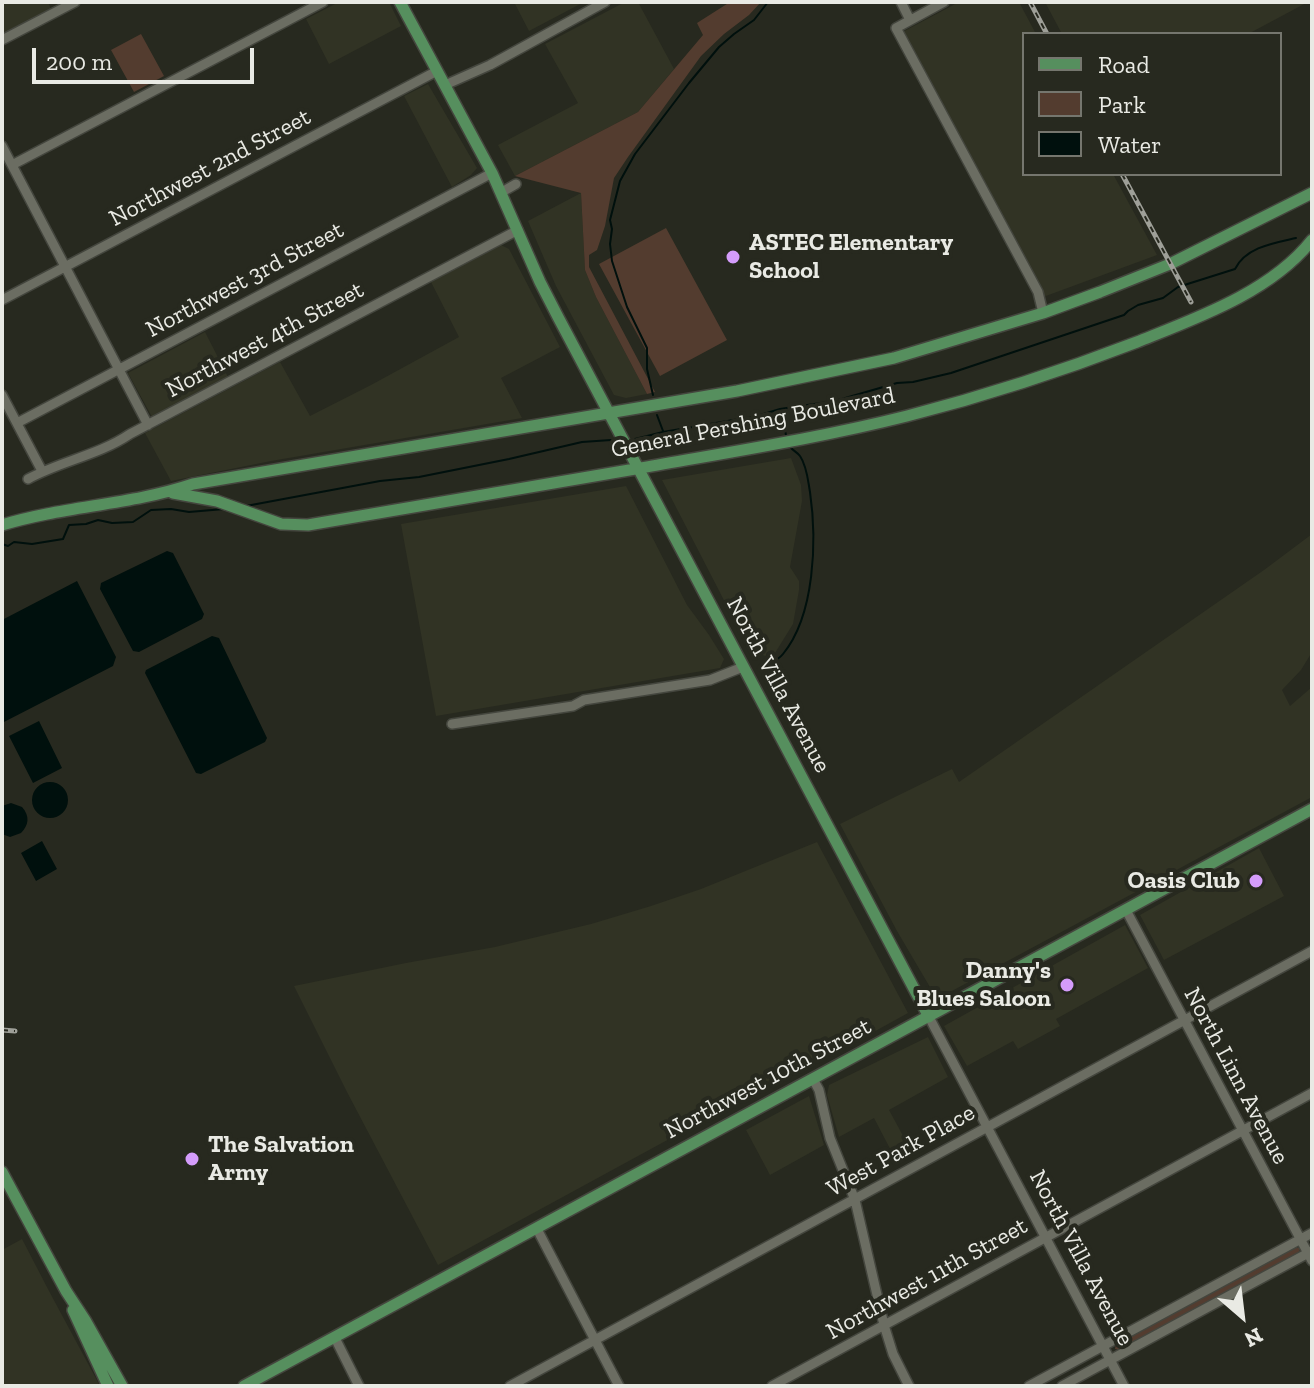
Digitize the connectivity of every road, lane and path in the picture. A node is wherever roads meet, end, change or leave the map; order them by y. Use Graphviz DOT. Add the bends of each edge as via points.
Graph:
graph roads {
  1 [pos="75,2"];
  2 [pos="323,2"];
  3 [pos="400,2"];
  4 [pos="605,2"];
  5 [pos="901,2"];
  6 [pos="944,2"];
  7 [pos="910,20"];
  8 [pos="2,40"];
  9 [pos="437,71"];
  10 [pos="445,85"];
  11 [pos="2,146"];
  12 [pos="12,165"];
  13 [pos="492,173"];
  14 [pos="516,184"];
  15 [pos="502,192"];
  16 [pos="1312,193"];
  17 [pos="518,230"];
  18 [pos="1312,240"];
  19 [pos="65,267"];
  20 [pos="2,300"];
  21 [pos="1043,313"];
  22 [pos="118,369"];
  23 [pos="2,395"];
  24 [pos="610,413"];
  25 [pos="17,423"];
  26 [pos="148,425"];
  27 [pos="639,469"];
  28 [pos="42,471"];
  29 [pos="231,478"];
  30 [pos="28,479"];
  31 [pos="169,493"];
  32 [pos="225,504"];
  33 [pos="2,525"];
  34 [pos="743,667"];
  35 [pos="452,724"];
  36 [pos="1312,809"];
  37 [pos="1126,910"];
  38 [pos="1312,951"];
  39 [pos="929,1017"];
  40 [pos="1184,1020"];
  41 [pos="813,1079"];
  42 [pos="1312,1093"];
  43 [pos="988,1127"];
  44 [pos="1243,1131"];
  45 [pos="2,1172"];
  46 [pos="855,1200"];
  47 [pos="537,1229"];
  48 [pos="1312,1233"];
  49 [pos="1046,1237"];
  50 [pos="1300,1239"];
  51 [pos="1311,1255"];
  52 [pos="66,1291"];
  53 [pos="884,1325"];
  54 [pos="335,1338"];
  55 [pos="595,1340"];
  56 [pos="1103,1346"];
  57 [pos="1110,1360"];
  58 [pos="108,1386"];
  59 [pos="122,1386"];
  60 [pos="244,1386"];
  61 [pos="359,1386"];
  62 [pos="510,1386"];
  63 [pos="619,1386"];
  64 [pos="772,1386"];
  65 [pos="909,1386"];
  66 [pos="1029,1386"];
  67 [pos="1062,1386"];
  68 [pos="1124,1386"];
  1 -- 8 [label="street"];
  2 -- 12 [label="street"];
  3 -- 9 [label="main road, North Villa Avenue"];
  4 -- 10 [label="street"];
  5 -- 7 [label="street"];
  6 -- 7 [label="street"];
  7 -- 21 [label="street" via="896,28 1038,292"];
  9 -- 10 [label="main road, North Villa Avenue"];
  9 -- 19 [label="street, Northwest 2nd Street"];
  10 -- 13 [label="main road, North Villa Avenue"];
  11 -- 12 [label="street"];
  12 -- 19 [label="street"];
  13 -- 15 [label="main road, North Villa Avenue"];
  13 -- 22 [label="street, Northwest 3rd Street"];
  14 -- 15 [label="street"];
  15 -- 17 [label="main road, North Villa Avenue"];
  16 -- 21 [label="main road, General Pershing Boulevard" via="1170,264"];
  17 -- 24 [label="main road, North Villa Avenue"];
  17 -- 26 [label="street, Northwest 4th Street"];
  18 -- 27 [label="main road, General Pershing Boulevard" via="1263,284 1152,336 1063,369 906,416"];
  19 -- 20 [label="street, Northwest 2nd Street"];
  19 -- 22 [label="street"];
  21 -- 24 [label="main road, General Pershing Boulevard" via="894,358"];
  22 -- 25 [label="street, Northwest 3rd Street"];
  22 -- 26 [label="street"];
  23 -- 25 [label="street"];
  24 -- 27 [label="main road, North Villa Avenue"];
  24 -- 29 [label="main road, General Pershing Boulevard"];
  25 -- 28 [label="street"];
  26 -- 28 [label="street, Northwest 4th Street"];
  27 -- 32 [label="main road, General Pershing Boulevard" via="308,525 281,524"];
  27 -- 34 [label="main road, North Villa Avenue"];
  28 -- 30 [label="street, Northwest 4th Street"];
  29 -- 31 [label="main road, General Pershing Boulevard"];
  29 -- 32 [label="main road" via="222,489"];
  31 -- 32 [label="main road, General Pershing Boulevard"];
  31 -- 33 [label="main road, General Pershing Boulevard"];
  34 -- 35 [label="street" via="710,680"];
  34 -- 39 [label="main road, North Villa Avenue"];
  36 -- 37 [label="main road, Northwest 10th Street"];
  37 -- 39 [label="main road, Northwest 10th Street"];
  37 -- 40 [label="street, North Linn Avenue"];
  38 -- 40 [label="street, West Park Place"];
  39 -- 41 [label="main road, Northwest 10th Street"];
  39 -- 43 [label="street, North Villa Avenue"];
  40 -- 43 [label="street, West Park Place"];
  40 -- 44 [label="street, North Linn Avenue"];
  41 -- 46 [label="street"];
  41 -- 47 [label="main road, Northwest 10th Street"];
  42 -- 44 [label="street, Northwest 11th Street"];
  43 -- 46 [label="street, West Park Place"];
  43 -- 49 [label="street, North Villa Avenue"];
  44 -- 49 [label="street, Northwest 11th Street"];
  44 -- 50 [label="street, North Linn Avenue"];
  45 -- 52 [label="main road"];
  46 -- 53 [label="street"];
  46 -- 55 [label="street, West Park Place"];
  47 -- 54 [label="main road, Northwest 10th Street"];
  47 -- 55 [label="street"];
  48 -- 50 [label="street"];
  49 -- 53 [label="street, Northwest 11th Street"];
  49 -- 56 [label="street, North Villa Avenue"];
  50 -- 51 [label="street, North Linn Avenue"];
  50 -- 56 [label="street"];
  51 -- 57 [label="street"];
  52 -- 58 [label="main road"];
  52 -- 59 [label="main road"];
  53 -- 64 [label="street, Northwest 11th Street"];
  53 -- 65 [label="street"];
  54 -- 60 [label="main road, Northwest 10th Street"];
  54 -- 61 [label="street"];
  55 -- 62 [label="street, West Park Place"];
  55 -- 63 [label="street"];
  56 -- 57 [label="street, North Villa Avenue"];
  56 -- 66 [label="street"];
  57 -- 67 [label="street"];
  57 -- 68 [label="street, North Villa Avenue"];
}
